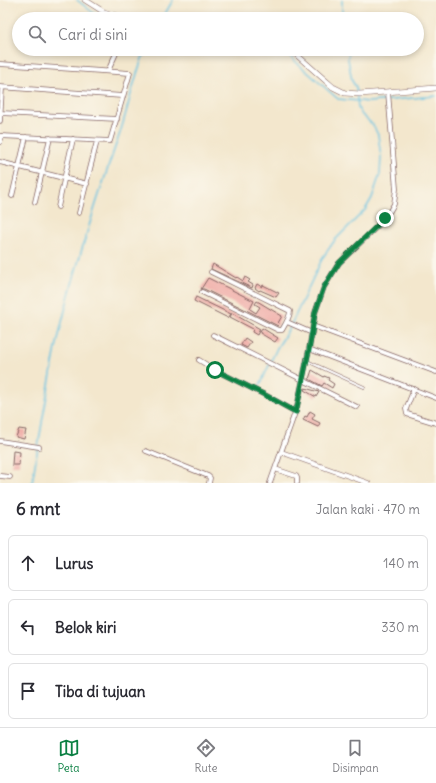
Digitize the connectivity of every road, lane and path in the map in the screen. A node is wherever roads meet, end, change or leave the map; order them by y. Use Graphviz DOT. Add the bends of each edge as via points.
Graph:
graph roads {
  1 [pos="85,0"];
  2 [pos="104,12"];
  3 [pos="115,56"];
  4 [pos="298,56"];
  5 [pos="0,64"];
  6 [pos="108,72"];
  7 [pos="1,87"];
  8 [pos="436,88"];
  9 [pos="388,94"];
  10 [pos="122,96"];
  11 [pos="1,113"];
  12 [pos="117,119"];
  13 [pos="0,121"];
  14 [pos="1,136"];
  15 [pos="26,137"];
  16 [pos="50,138"];
  17 [pos="73,139"];
  18 [pos="97,141"];
  19 [pos="0,142"];
  20 [pos="0,162"];
  21 [pos="18,167"];
  22 [pos="41,173"];
  23 [pos="65,179"];
  24 [pos="87,184"];
  25 [pos="12,196"];
  26 [pos="35,202"];
  27 [pos="58,207"];
  28 [pos="79,214"];
  29 [pos="211,272"];
  30 [pos="202,292"];
  31 [pos="287,322"];
  32 [pos="313,326"];
  33 [pos="312,333"];
  34 [pos="213,335"];
  35 [pos="309,350"];
  36 [pos="199,360"];
  37 [pos="307,361"];
  38 [pos="436,372"];
  39 [pos="303,380"];
  40 [pos="364,387"];
  41 [pos="414,389"];
  42 [pos="436,398"];
  43 [pos="357,407"];
  44 [pos="296,412"];
  45 [pos="436,423"];
  46 [pos="0,441"];
  47 [pos="39,447"];
  48 [pos="146,451"];
  49 [pos="281,452"];
  50 [pos="274,469"];
  51 [pos="0,476"];
  52 [pos="10,478"];
  53 [pos="208,483"];
  54 [pos="270,483"];
  55 [pos="297,483"];
  56 [pos="368,483"];
  1 -- 2 [label="street"];
  3 -- 6 [label="street"];
  4 -- 9 [label="street" via="334,87 345,93"];
  5 -- 6 [label="street"];
  6 -- 10 [label="street" via="130,73"];
  7 -- 10 [label="street"];
  7 -- 11 [label="street"];
  8 -- 9 [label="street"];
  9 -- 32 [label="street" via="396,189 394,204 385,218 331,274 319,300"];
  10 -- 12 [label="street"];
  11 -- 12 [label="street"];
  11 -- 13 [label="street"];
  12 -- 18 [label="street" via="110,141"];
  14 -- 15 [label="street"];
  14 -- 19 [label="street"];
  15 -- 16 [label="street"];
  15 -- 21 [label="street"];
  16 -- 17 [label="street"];
  16 -- 22 [label="street"];
  17 -- 18 [label="street"];
  17 -- 23 [label="street"];
  18 -- 24 [label="street"];
  20 -- 21 [label="street"];
  21 -- 22 [label="street"];
  21 -- 25 [label="street"];
  22 -- 23 [label="street"];
  22 -- 26 [label="street"];
  23 -- 24 [label="street"];
  23 -- 27 [label="street"];
  24 -- 28 [label="street"];
  29 -- 31 [label="street" via="290,311"];
  30 -- 31 [label="street" via="278,330 282,330"];
  31 -- 33 [label="street"];
  32 -- 33 [label="street"];
  32 -- 38 [label="street"];
  33 -- 35 [label="street"];
  34 -- 39 [label="street"];
  35 -- 37 [label="street"];
  35 -- 41 [label="street"];
  36 -- 44 [label="street"];
  37 -- 39 [label="street"];
  37 -- 40 [label="lane"];
  39 -- 43 [label="street"];
  39 -- 44 [label="street"];
  41 -- 42 [label="street"];
  41 -- 45 [label="street" via="406,409 407,414"];
  44 -- 49 [label="street"];
  46 -- 47 [label="street"];
  48 -- 53 [label="street" via="208,476"];
  49 -- 50 [label="street"];
  49 -- 56 [label="street"];
  50 -- 54 [label="street"];
  50 -- 55 [label="street" via="296,476"];
  51 -- 52 [label="street"];
}
